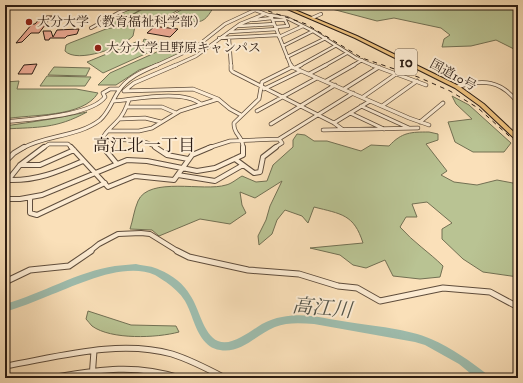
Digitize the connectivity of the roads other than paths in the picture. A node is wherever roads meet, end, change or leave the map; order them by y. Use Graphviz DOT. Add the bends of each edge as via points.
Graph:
graph roads {
  1 [pos="137,5"];
  2 [pos="242,5"];
  3 [pos="280,5"];
  4 [pos="255,10"];
  5 [pos="267,14"];
  6 [pos="321,14"];
  7 [pos="312,18"];
  8 [pos="246,20"];
  9 [pos="274,24"];
  10 [pos="237,26"];
  11 [pos="303,26"];
  12 [pos="91,28"];
  13 [pos="313,31"];
  14 [pos="228,32"];
  15 [pos="279,36"];
  16 [pos="220,38"];
  17 [pos="229,38"];
  18 [pos="326,38"];
  19 [pos="283,46"];
  20 [pos="335,46"];
  21 [pos="347,53"];
  22 [pos="287,57"];
  23 [pos="362,60"];
  24 [pos="294,67"];
  25 [pos="379,68"];
  26 [pos="301,71"];
  27 [pos="309,74"];
  28 [pos="396,74"];
  29 [pos="317,78"];
  30 [pos="417,81"];
  31 [pos="326,82"];
  32 [pos="335,85"];
  33 [pos="426,85"];
  34 [pos="457,87"];
  35 [pos="263,88"];
  36 [pos="119,89"];
  37 [pos="344,89"];
  38 [pos="353,93"];
  39 [pos="363,97"];
  40 [pos="282,98"];
  41 [pos="218,99"];
  42 [pos="129,100"];
  43 [pos="114,101"];
  44 [pos="370,101"];
  45 [pos="443,103"];
  46 [pos="518,103"];
  47 [pos="201,104"];
  48 [pos="300,106"];
  49 [pos="361,106"];
  50 [pos="382,106"];
  51 [pos="127,107"];
  52 [pos="257,112"];
  53 [pos="176,113"];
  54 [pos="350,113"];
  55 [pos="242,114"];
  56 [pos="318,115"];
  57 [pos="120,118"];
  58 [pos="5,122"];
  59 [pos="161,122"];
  60 [pos="420,122"];
  61 [pos="334,123"];
  62 [pos="271,124"];
  63 [pos="429,125"];
  64 [pos="409,128"];
  65 [pos="418,128"];
  66 [pos="385,129"];
  67 [pos="323,130"];
  68 [pos="342,130"];
  69 [pos="108,131"];
  70 [pos="279,139"];
  71 [pos="518,139"];
  72 [pos="102,140"];
  73 [pos="243,141"];
  74 [pos="74,150"];
  75 [pos="188,159"];
  76 [pos="235,159"];
  77 [pos="84,161"];
  78 [pos="5,162"];
  79 [pos="117,164"];
  80 [pos="20,165"];
  81 [pos="243,165"];
  82 [pos="183,168"];
  83 [pos="94,173"];
  84 [pos="178,175"];
  85 [pos="6,182"];
  86 [pos="105,184"];
  87 [pos="30,198"];
  88 [pos="5,199"];
  89 [pos="5,282"];
  90 [pos="518,307"];
  91 [pos="94,352"];
  92 [pos="5,366"];
  93 [pos="93,370"];
  94 [pos="50,378"];
  95 [pos="92,378"];
  96 [pos="180,378"];
  97 [pos="225,378"];
  1 -- 12 [label="street" via="118,12"];
  2 -- 4 [label="street"];
  3 -- 7 [label="highway, 国道10号 / 10"];
  4 -- 5 [label="street"];
  4 -- 36 [label="street" via="227,23 198,46 131,78"];
  5 -- 8 [label="street"];
  5 -- 9 [label="street"];
  5 -- 13 [label="street" via="287,18"];
  6 -- 7 [label="street"];
  7 -- 34 [label="highway, 国道10号 / 10"];
  8 -- 9 [label="street"];
  8 -- 10 [label="street"];
  9 -- 9 [label="street" via="285,20 288,26"];
  9 -- 10 [label="street"];
  9 -- 14 [label="street"];
  9 -- 15 [label="street"];
  10 -- 14 [label="street"];
  11 -- 15 [label="street"];
  13 -- 18 [label="street"];
  13 -- 19 [label="street"];
  14 -- 16 [label="street"];
  15 -- 17 [label="street"];
  15 -- 19 [label="street"];
  16 -- 17 [label="street"];
  16 -- 41 [label="street" via="196,56 134,83 124,91 193,89"];
  17 -- 35 [label="street" via="231,71"];
  18 -- 20 [label="street"];
  18 -- 22 [label="street"];
  19 -- 22 [label="street"];
  20 -- 21 [label="street"];
  20 -- 24 [label="street"];
  21 -- 23 [label="street"];
  21 -- 27 [label="street"];
  22 -- 24 [label="street"];
  23 -- 25 [label="street"];
  23 -- 31 [label="street"];
  24 -- 26 [label="street"];
  24 -- 35 [label="street" via="263,81"];
  25 -- 28 [label="street"];
  25 -- 37 [label="street"];
  26 -- 27 [label="street"];
  26 -- 35 [label="street"];
  27 -- 29 [label="street"];
  28 -- 30 [label="street"];
  28 -- 39 [label="street"];
  29 -- 31 [label="street"];
  29 -- 40 [label="street"];
  30 -- 33 [label="street"];
  30 -- 50 [label="street"];
  31 -- 32 [label="street"];
  32 -- 37 [label="street"];
  32 -- 48 [label="street"];
  34 -- 46 [label="street" via="480,81 486,82 507,89"];
  34 -- 71 [label="highway, 国道10号 / 10" via="482,105"];
  35 -- 40 [label="street"];
  35 -- 55 [label="street" via="259,99"];
  36 -- 43 [label="street"];
  36 -- 58 [label="street" via="105,90 102,101 87,110"];
  37 -- 38 [label="street"];
  38 -- 39 [label="street"];
  38 -- 56 [label="street"];
  39 -- 44 [label="street"];
  40 -- 48 [label="street"];
  40 -- 52 [label="street"];
  41 -- 47 [label="street"];
  41 -- 55 [label="street" via="230,109"];
  42 -- 43 [label="street"];
  42 -- 47 [label="street" via="177,96 195,99"];
  42 -- 51 [label="street"];
  43 -- 78 [label="street" via="110,110 95,123 27,145 17,150"];
  44 -- 49 [label="street"];
  44 -- 50 [label="street"];
  45 -- 60 [label="street"];
  47 -- 53 [label="street"];
  48 -- 56 [label="street"];
  48 -- 62 [label="street"];
  49 -- 54 [label="street"];
  49 -- 64 [label="street"];
  50 -- 60 [label="street"];
  51 -- 53 [label="street" via="162,107"];
  51 -- 57 [label="street"];
  53 -- 59 [label="street"];
  54 -- 61 [label="street"];
  54 -- 66 [label="street"];
  55 -- 73 [label="street" via="233,127"];
  56 -- 61 [label="street"];
  56 -- 70 [label="street"];
  57 -- 59 [label="street" via="145,118"];
  57 -- 69 [label="street"];
  59 -- 69 [label="street" via="144,130"];
  60 -- 63 [label="street"];
  61 -- 68 [label="street"];
  64 -- 65 [label="street"];
  64 -- 66 [label="street"];
  66 -- 68 [label="street"];
  67 -- 68 [label="street"];
  69 -- 72 [label="street"];
  70 -- 73 [label="street"];
  70 -- 81 [label="street" via="282,142 262,159 260,172 254,173"];
  72 -- 75 [label="street" via="139,140 150,143 167,155"];
  72 -- 79 [label="street" via="102,147"];
  73 -- 75 [label="street" via="217,144"];
  73 -- 76 [label="street" via="243,155"];
  74 -- 77 [label="street"];
  74 -- 80 [label="street" via="40,165"];
  74 -- 80 [label="street" via="68,144 49,144"];
  75 -- 82 [label="street"];
  76 -- 81 [label="street"];
  76 -- 82 [label="street" via="208,170"];
  77 -- 83 [label="street"];
  77 -- 85 [label="street" via="38,179"];
  79 -- 82 [label="street" via="127,160 141,160"];
  79 -- 83 [label="street"];
  80 -- 85 [label="street"];
  81 -- 84 [label="street" via="216,181"];
  82 -- 84 [label="street"];
  83 -- 86 [label="street"];
  83 -- 87 [label="street" via="50,193"];
  84 -- 86 [label="street" via="174,180 135,176 108,187"];
  86 -- 87 [label="street" via="37,215 30,213"];
  87 -- 88 [label="street"];
  89 -- 90 [label="street" via="30,270 69,266 99,244 118,234 141,233 150,234 189,257 248,270 298,274 338,286 357,288 380,301 443,288 490,292"];
  91 -- 92 [label="street"];
  91 -- 93 [label="street"];
  91 -- 97 [label="street" via="142,348 164,352 196,361"];
  93 -- 94 [label="street"];
  93 -- 95 [label="street"];
  93 -- 96 [label="street" via="149,369"];
}
